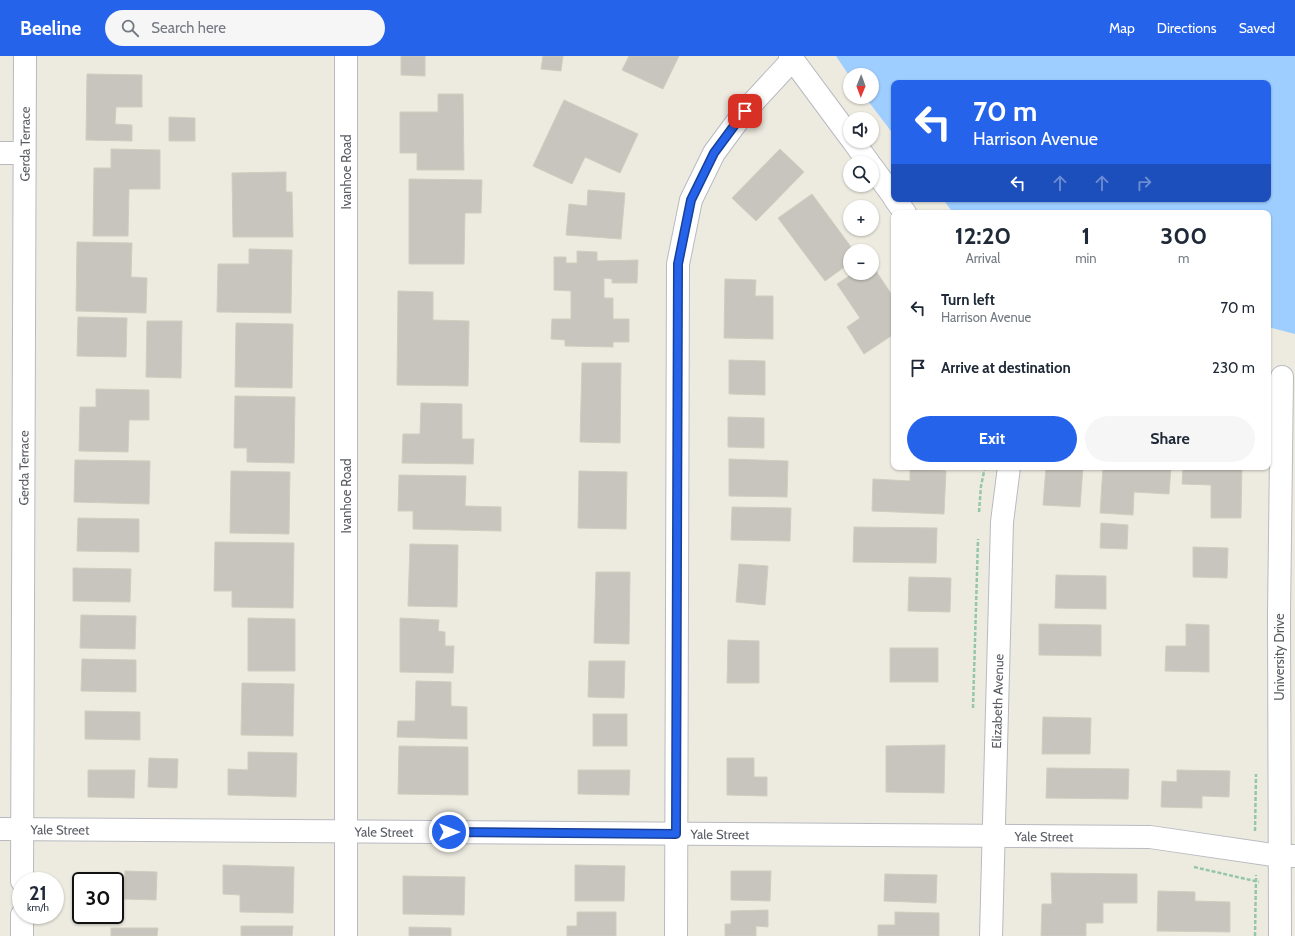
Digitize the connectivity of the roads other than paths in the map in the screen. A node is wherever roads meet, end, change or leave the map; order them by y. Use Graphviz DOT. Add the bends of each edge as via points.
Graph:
graph roads {
  1 [pos="25,56"];
  2 [pos="346,56"];
  3 [pos="791,57"];
  4 [pos="843,128"];
  5 [pos="0,153"];
  6 [pos="24,153"];
  7 [pos="879,176"];
  8 [pos="891,193"];
  9 [pos="1282,377"];
  10 [pos="1009,470"];
  11 [pos="1287,615"];
  12 [pos="0,829"];
  13 [pos="22,829"];
  14 [pos="346,831"];
  15 [pos="676,834"];
  16 [pos="994,835"];
  17 [pos="1288,856"];
  18 [pos="22,872"];
  19 [pos="22,924"];
  20 [pos="22,936"];
  21 [pos="346,936"];
  22 [pos="676,936"];
  23 [pos="991,936"];
  24 [pos="1280,936"];
  1 -- 6 [label="street, Gerda Terrace"];
  2 -- 14 [label="street, Ivanhoe Road"];
  3 -- 4 [label="street"];
  3 -- 15 [label="street" via="745,111 714,153 691,200 678,264"];
  5 -- 6 [label="street"];
  6 -- 13 [label="street, Gerda Terrace"];
  7 -- 8 [label="street"];
  9 -- 11 [label="street, University Drive"];
  10 -- 16 [label="street, Elizabeth Avenue" via="1002,522"];
  11 -- 17 [label="street, University Drive"];
  12 -- 13 [label="street, Yale Street"];
  13 -- 14 [label="street, Yale Street"];
  13 -- 18 [label="street, Gerda Terrace"];
  14 -- 15 [label="street, Yale Street"];
  14 -- 21 [label="street, Ivanhoe Road"];
  15 -- 16 [label="street, Yale Street"];
  15 -- 22 [label="street"];
  16 -- 17 [label="street, Yale Street" via="1150,837"];
  16 -- 23 [label="street, Elizabeth Avenue"];
  17 -- 24 [label="street, University Drive"];
  19 -- 20 [label="street"];
}
